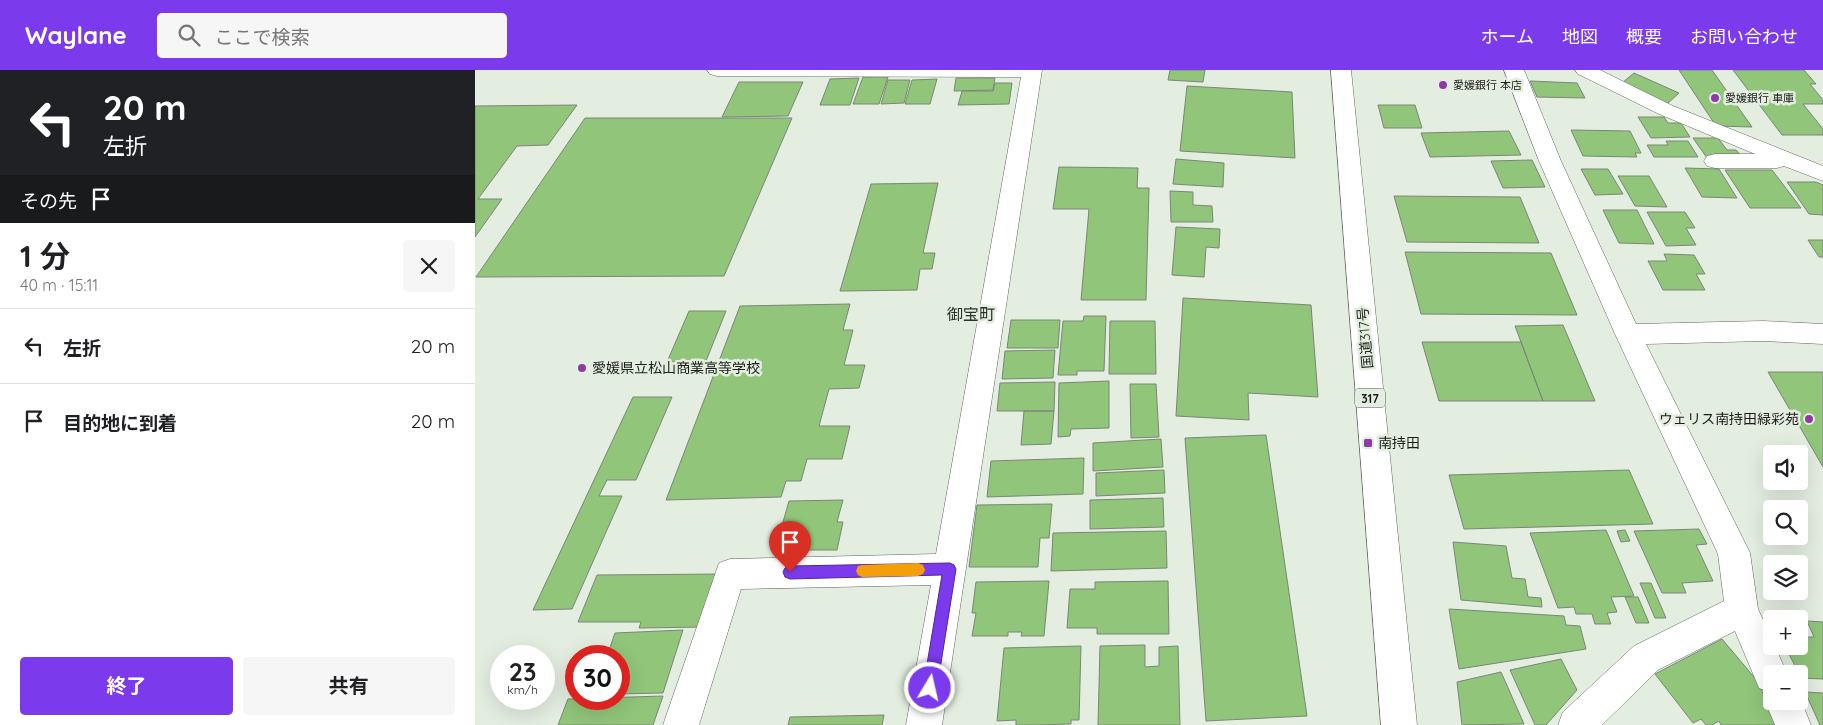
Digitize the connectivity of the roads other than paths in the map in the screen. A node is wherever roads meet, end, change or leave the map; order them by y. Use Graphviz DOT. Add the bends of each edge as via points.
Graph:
graph roads {
  1 [pos="717,70"];
  2 [pos="759,70"];
  3 [pos="1032,70"];
  4 [pos="1341,70"];
  5 [pos="1514,70"];
  6 [pos="1585,70"];
  7 [pos="1715,161"];
  8 [pos="1788,161"];
  9 [pos="1823,174"];
  10 [pos="1628,334"];
  11 [pos="1823,334"];
  12 [pos="950,569"];
  13 [pos="1742,610"];
  14 [pos="1766,665"];
  15 [pos="1787,710"];
  16 [pos="681,725"];
  17 [pos="924,725"];
  18 [pos="1399,725"];
  19 [pos="1576,725"];
  20 [pos="1793,725"];
  1 -- 2 [label="main road"];
  2 -- 3 [label="main road"];
  3 -- 12 [label="main road"];
  4 -- 18 [label="main road, 国道317号 / 317"];
  5 -- 10 [label="main road" via="1550,161"];
  6 -- 8 [label="main road" via="1665,110"];
  7 -- 8 [label="main road"];
  8 -- 9 [label="main road"];
  10 -- 11 [label="main road" via="1763,331"];
  10 -- 13 [label="main road" via="1734,554"];
  12 -- 16 [label="main road" via="730,574"];
  12 -- 17 [label="main road"];
  13 -- 14 [label="main road"];
  13 -- 19 [label="main road" via="1646,658"];
  15 -- 20 [label="main road"];
}
